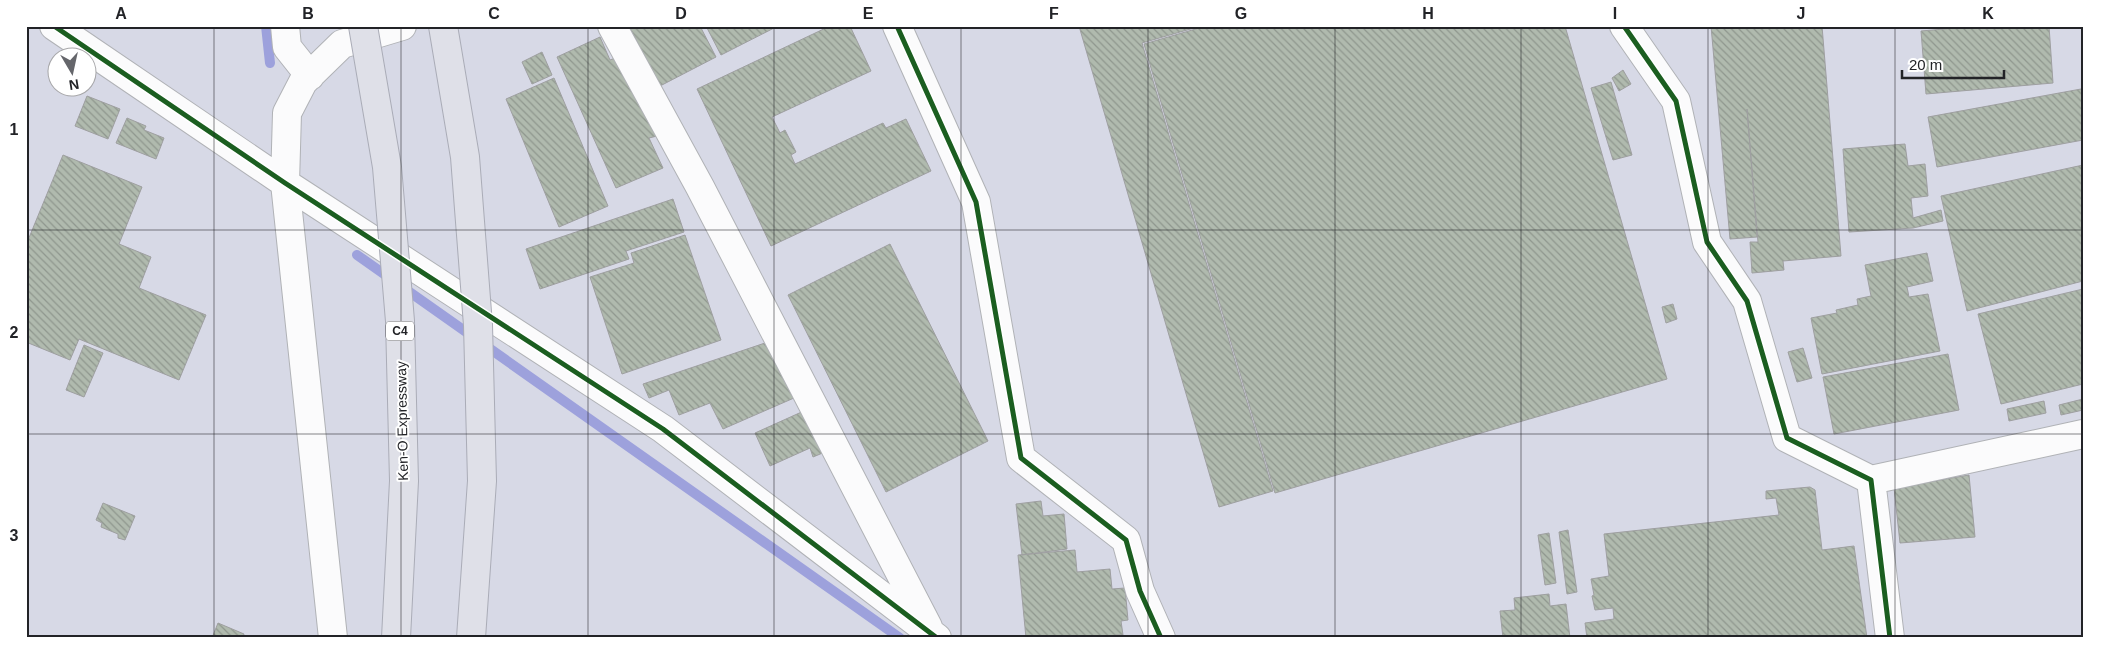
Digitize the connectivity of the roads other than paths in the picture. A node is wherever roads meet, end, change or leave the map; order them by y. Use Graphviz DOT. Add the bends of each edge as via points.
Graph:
graph roads {
  1 [pos="54,26"];
  2 [pos="285,26"];
  3 [pos="363,26"];
  4 [pos="402,26"];
  5 [pos="444,26"];
  6 [pos="612,26"];
  7 [pos="897,26"];
  8 [pos="1624,26"];
  9 [pos="310,76"];
  10 [pos="285,183"];
  11 [pos="2083,434"];
  12 [pos="1871,480"];
  13 [pos="934,636"];
  14 [pos="333,638"];
  15 [pos="396,638"];
  16 [pos="471,638"];
  17 [pos="1161,638"];
  18 [pos="1890,638"];
  1 -- 10 [label="street"];
  2 -- 9 [label="street" via="287,47"];
  3 -- 15 [label="highway, Ken-O Expressway / C4, bridge" via="387,167 400,321 404,481"];
  4 -- 9 [label="street" via="342,44"];
  5 -- 16 [label="highway, bridge" via="465,157 478,325 482,481"];
  6 -- 13 [label="street" via="700,187"];
  7 -- 17 [label="street" via="976,202 1021,458 1126,540 1140,591"];
  8 -- 12 [label="street" via="1676,101 1707,242 1747,301 1787,438"];
  9 -- 10 [label="street" via="303,82 287,113"];
  10 -- 13 [label="street" via="663,429"];
  10 -- 14 [label="street"];
  11 -- 12 [label="street"];
  12 -- 18 [label="street"];
}
